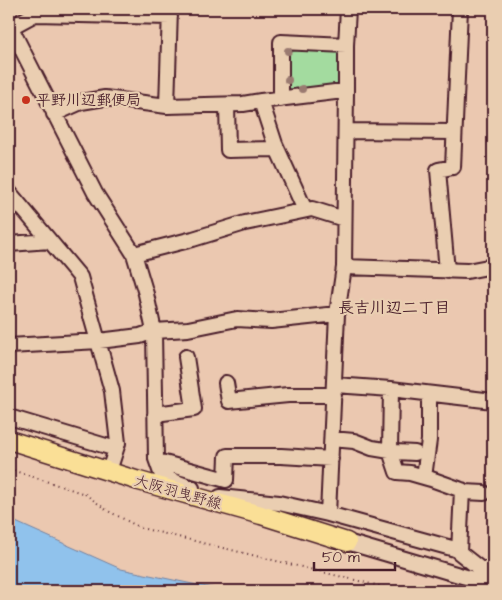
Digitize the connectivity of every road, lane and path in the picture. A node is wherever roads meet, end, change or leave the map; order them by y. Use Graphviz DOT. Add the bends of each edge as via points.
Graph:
graph roads {
  1 [pos="348,9"];
  2 [pos="460,9"];
  3 [pos="170,13"];
  4 [pos="10,26"];
  5 [pos="346,45"];
  6 [pos="346,92"];
  7 [pos="281,99"];
  8 [pos="261,101"];
  9 [pos="227,105"];
  10 [pos="167,106"];
  11 [pos="54,114"];
  12 [pos="346,131"];
  13 [pos="454,132"];
  14 [pos="278,149"];
  15 [pos="9,192"];
  16 [pos="305,210"];
  17 [pos="344,219"];
  18 [pos="50,241"];
  19 [pos="9,244"];
  20 [pos="134,254"];
  21 [pos="344,266"];
  22 [pos="493,266"];
  23 [pos="447,271"];
  24 [pos="337,314"];
  25 [pos="154,331"];
  26 [pos="99,341"];
  27 [pos="9,346"];
  28 [pos="186,357"];
  29 [pos="226,383"];
  30 [pos="391,389"];
  31 [pos="335,390"];
  32 [pos="429,394"];
  33 [pos="493,401"];
  34 [pos="155,414"];
  35 [pos="9,417"];
  36 [pos="332,439"];
  37 [pos="9,440"];
  38 [pos="116,448"];
  39 [pos="390,451"];
  40 [pos="415,453"];
  41 [pos="331,459"];
  42 [pos="157,462"];
  43 [pos="9,469"];
  44 [pos="109,471"];
  45 [pos="424,478"];
  46 [pos="462,490"];
  47 [pos="484,492"];
  48 [pos="200,495"];
  49 [pos="328,514"];
  50 [pos="347,542"];
  51 [pos="459,552"];
  52 [pos="493,571"];
  53 [pos="493,584"];
  54 [pos="400,591"];
  1 -- 5 [label="street"];
  2 -- 13 [label="street"];
  3 -- 4 [label="street" via="35,14"];
  3 -- 10 [label="street"];
  4 -- 11 [label="street"];
  5 -- 6 [label="street"];
  5 -- 7 [label="street" via="281,42"];
  6 -- 7 [label="street"];
  6 -- 12 [label="street"];
  7 -- 8 [label="street"];
  8 -- 9 [label="street"];
  8 -- 14 [label="street"];
  9 -- 10 [label="street"];
  9 -- 14 [label="street" via="228,150"];
  10 -- 11 [label="street" via="104,98 81,102"];
  11 -- 20 [label="street" via="95,193"];
  12 -- 13 [label="street"];
  12 -- 17 [label="street"];
  13 -- 23 [label="street" via="453,167 438,170"];
  14 -- 16 [label="street"];
  15 -- 18 [label="street"];
  16 -- 17 [label="street" via="312,209"];
  16 -- 20 [label="street"];
  17 -- 21 [label="street"];
  18 -- 19 [label="street"];
  18 -- 26 [label="street" via="80,278"];
  20 -- 25 [label="street"];
  21 -- 23 [label="street"];
  21 -- 24 [label="street"];
  22 -- 23 [label="street"];
  24 -- 25 [label="street" via="271,321 237,319 188,329"];
  24 -- 31 [label="street"];
  25 -- 26 [label="street"];
  25 -- 34 [label="street"];
  26 -- 27 [label="street"];
  26 -- 38 [label="street" via="112,391"];
  28 -- 34 [label="street" via="194,409"];
  29 -- 31 [label="street" via="229,401"];
  30 -- 31 [label="street"];
  30 -- 32 [label="street"];
  30 -- 39 [label="street"];
  31 -- 36 [label="street"];
  32 -- 33 [label="street"];
  32 -- 45 [label="street" via="429,440"];
  34 -- 42 [label="street"];
  35 -- 38 [label="street"];
  36 -- 39 [label="street"];
  36 -- 41 [label="street"];
  37 -- 44 [label="main road, 大阪羽曳野線"];
  38 -- 44 [label="street"];
  39 -- 40 [label="street"];
  39 -- 45 [label="street" via="397,472"];
  41 -- 42 [label="street" via="226,456 226,480"];
  41 -- 49 [label="street"];
  42 -- 48 [label="street" via="161,473"];
  43 -- 54 [label="path" via="85,494 108,511 141,528"];
  44 -- 48 [label="main road, 大阪羽曳野線"];
  45 -- 46 [label="street"];
  46 -- 47 [label="street"];
  46 -- 51 [label="street"];
  48 -- 49 [label="street" via="279,503"];
  48 -- 50 [label="main road, 大阪羽曳野線"];
  49 -- 51 [label="street"];
  50 -- 53 [label="street"];
  51 -- 52 [label="street" via="479,568"];
}
